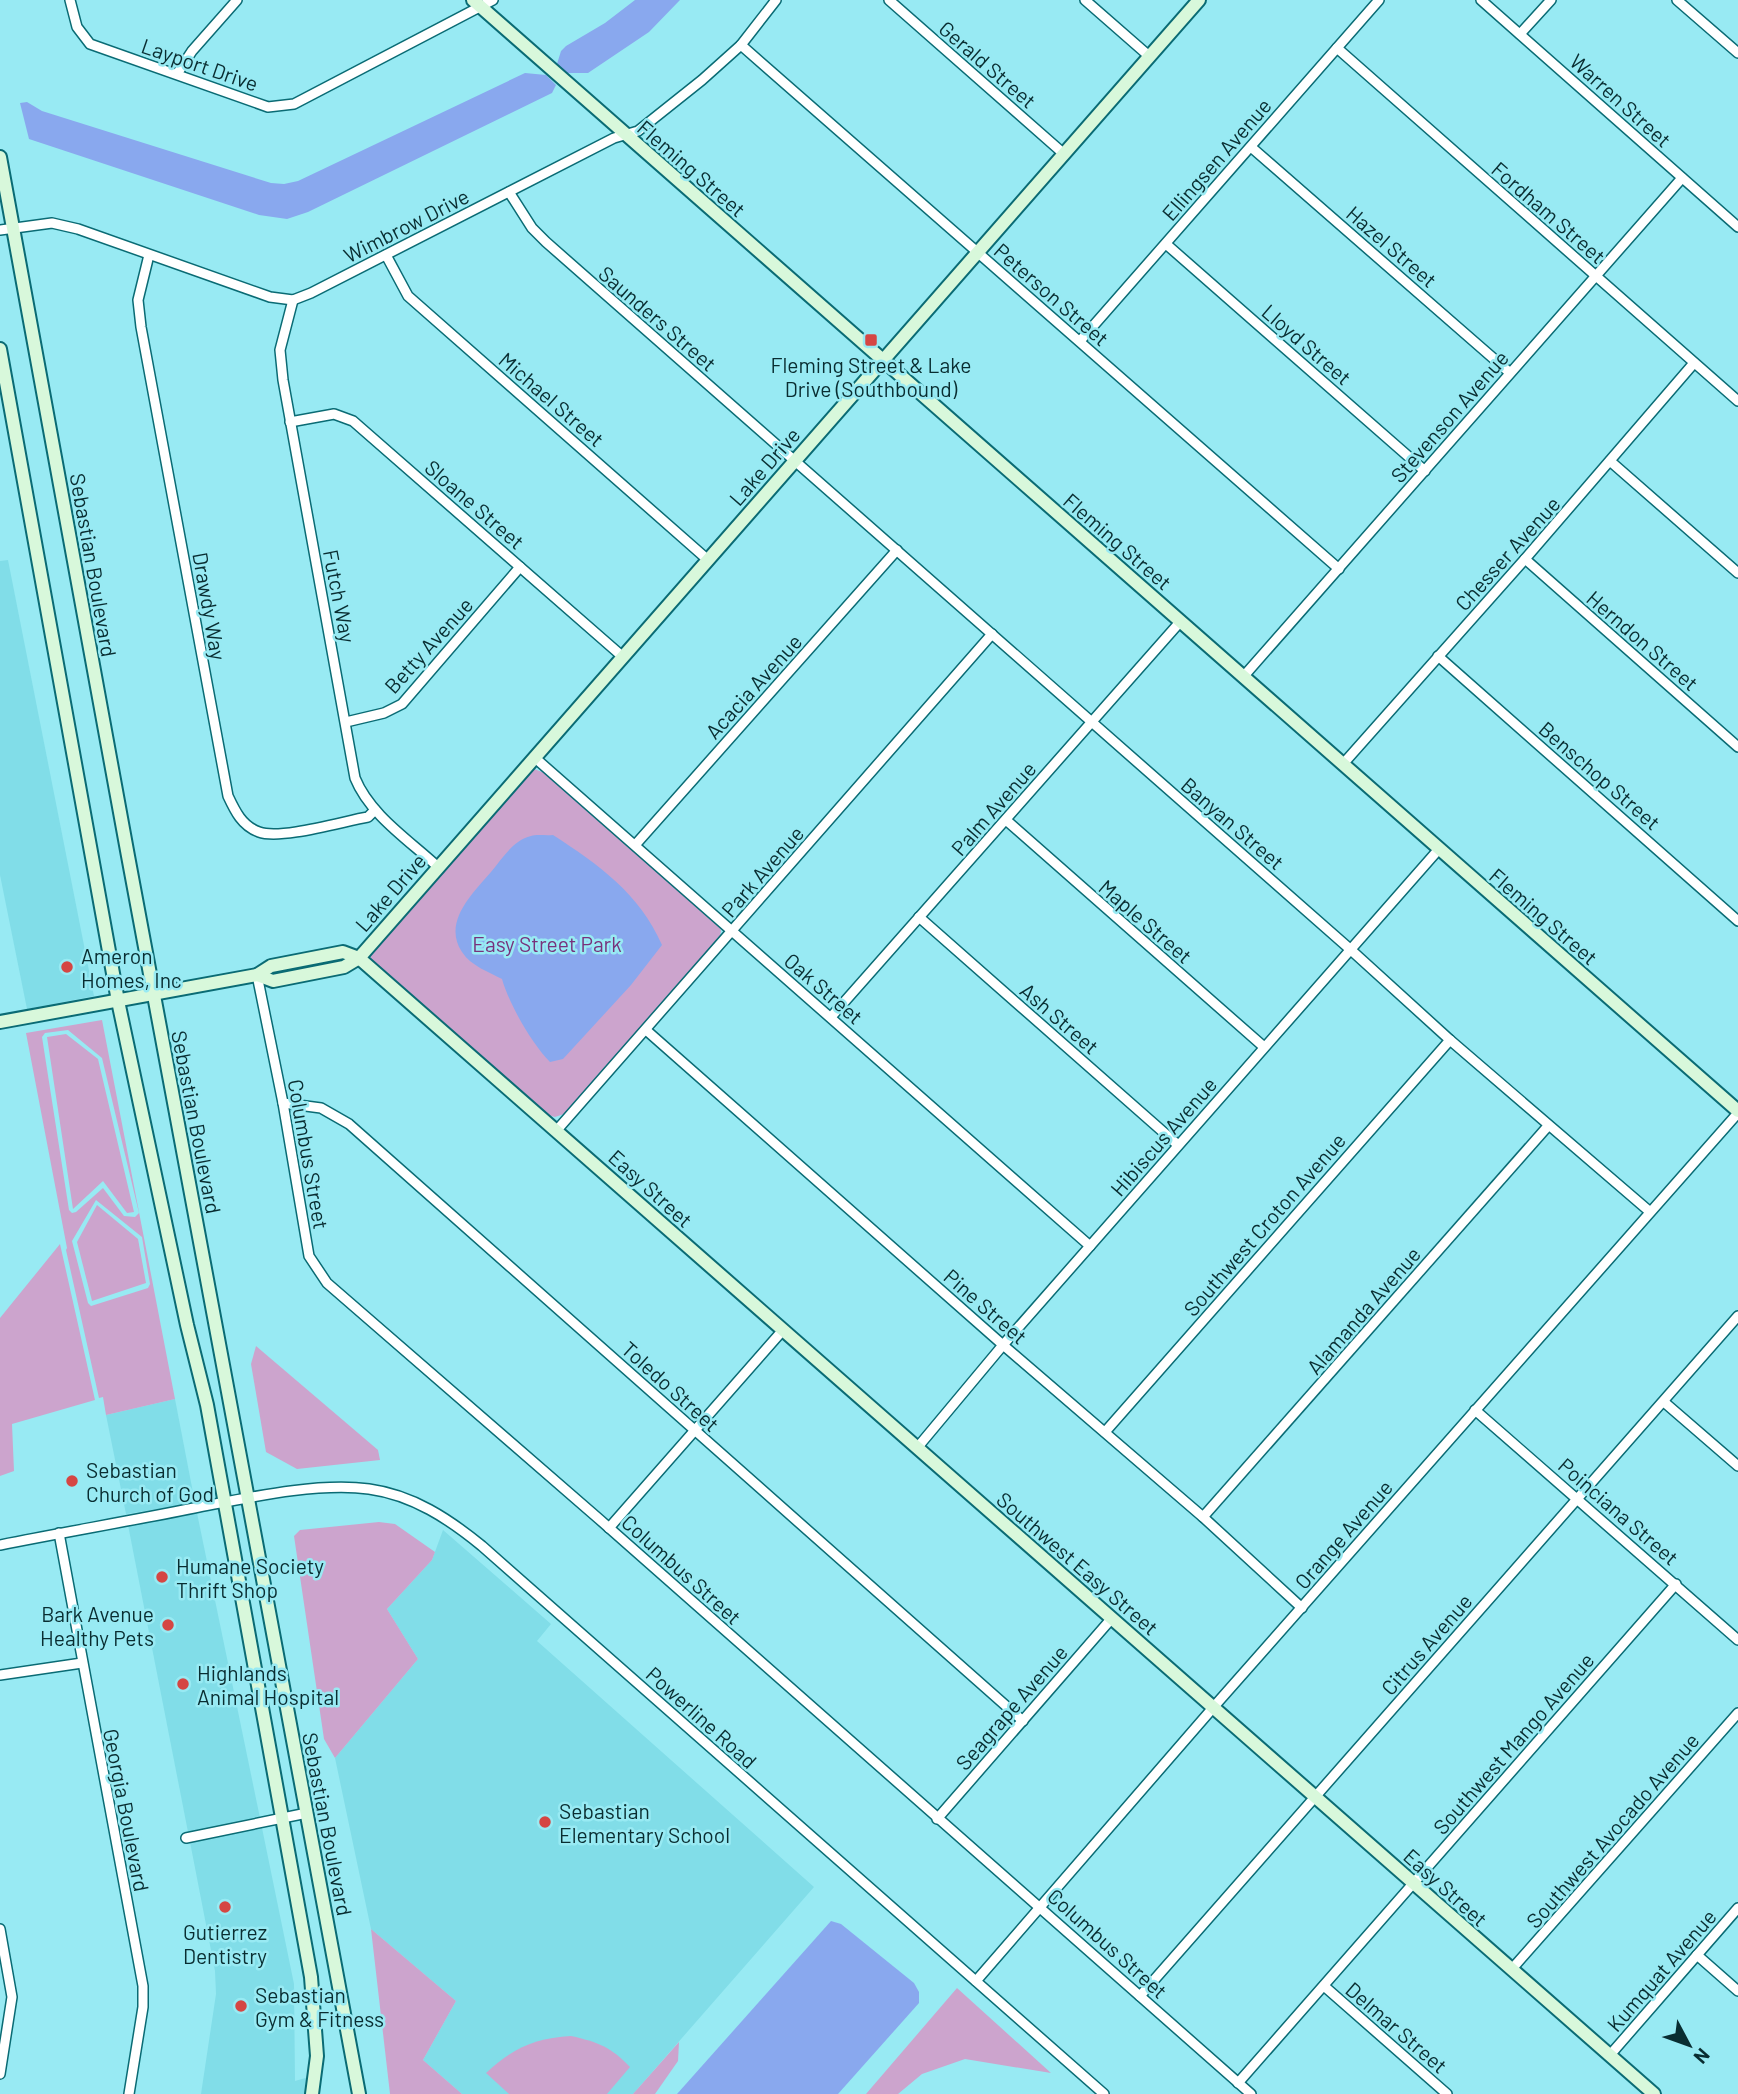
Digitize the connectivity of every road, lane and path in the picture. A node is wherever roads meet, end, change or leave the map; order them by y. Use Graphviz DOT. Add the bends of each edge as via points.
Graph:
graph roads {
  1 [pos="69,0"];
  2 [pos="237,0"];
  3 [pos="493,0"];
  4 [pos="776,0"];
  5 [pos="889,0"];
  6 [pos="1085,0"];
  7 [pos="1199,0"];
  8 [pos="1379,0"];
  9 [pos="1481,0"];
  10 [pos="1551,0"];
  11 [pos="1677,0"];
  12 [pos="477,4"];
  13 [pos="1520,34"];
  14 [pos="741,45"];
  15 [pos="1338,48"];
  16 [pos="1738,53"];
  17 [pos="1149,56"];
  18 [pos="177,74"];
  19 [pos="625,134"];
  20 [pos="1251,146"];
  21 [pos="1064,154"];
  22 [pos="0,157"];
  23 [pos="1682,178"];
  24 [pos="509,192"];
  25 [pos="1738,227"];
  26 [pos="6,229"];
  27 [pos="1166,244"];
  28 [pos="977,252"];
  29 [pos="149,255"];
  30 [pos="386,255"];
  31 [pos="1595,275"];
  32 [pos="293,300"];
  33 [pos="1080,341"];
  34 [pos="0,349"];
  35 [pos="882,360"];
  36 [pos="1694,363"];
  37 [pos="1509,372"];
  38 [pos="1738,401"];
  39 [pos="290,422"];
  40 [pos="794,461"];
  41 [pos="1610,461"];
  42 [pos="1425,471"];
  43 [pos="897,550"];
  44 [pos="1525,559"];
  45 [pos="708,560"];
  46 [pos="520,568"];
  47 [pos="1339,569"];
  48 [pos="1738,573"];
  49 [pos="1180,622"];
  50 [pos="992,634"];
  51 [pos="1438,656"];
  52 [pos="622,657"];
  53 [pos="1243,677"];
  54 [pos="346,722"];
  55 [pos="1091,722"];
  56 [pos="1738,747"];
  57 [pos="534,757"];
  58 [pos="1343,764"];
  59 [pos="375,810"];
  60 [pos="1006,820"];
  61 [pos="636,844"];
  62 [pos="1440,849"];
  63 [pos="438,867"];
  64 [pos="919,917"];
  65 [pos="1738,921"];
  66 [pos="733,932"];
  67 [pos="1351,950"];
  68 [pos="359,958"];
  69 [pos="257,975"];
  70 [pos="154,994"];
  71 [pos="118,1001"];
  72 [pos="831,1017"];
  73 [pos="0,1022"];
  74 [pos="646,1030"];
  75 [pos="1450,1040"];
  76 [pos="1264,1048"];
  77 [pos="283,1103"];
  78 [pos="1738,1112"];
  79 [pos="1548,1126"];
  80 [pos="557,1130"];
  81 [pos="1178,1145"];
  82 [pos="1649,1211"];
  83 [pos="1090,1246"];
  84 [pos="1738,1316"];
  85 [pos="783,1330"];
  86 [pos="1003,1345"];
  87 [pos="1664,1402"];
  88 [pos="1475,1410"];
  89 [pos="694,1430"];
  90 [pos="1105,1432"];
  91 [pos="917,1448"];
  92 [pos="1738,1466"];
  93 [pos="248,1499"];
  94 [pos="1578,1499"];
  95 [pos="225,1503"];
  96 [pos="1203,1517"];
  97 [pos="609,1528"];
  98 [pos="59,1533"];
  99 [pos="0,1545"];
  100 [pos="1676,1584"];
  101 [pos="1302,1608"];
  102 [pos="1112,1618"];
  103 [pos="1738,1640"];
  104 [pos="82,1663"];
  105 [pos="0,1675"];
  106 [pos="1214,1707"];
  107 [pos="1738,1713"];
  108 [pos="1023,1721"];
  109 [pos="1315,1796"];
  110 [pos="307,1813"];
  111 [pos="282,1819"];
  112 [pos="937,1819"];
  113 [pos="186,1838"];
  114 [pos="1414,1884"];
  115 [pos="1041,1907"];
  116 [pos="1738,1908"];
  117 [pos="0,1929"];
  118 [pos="1697,1955"];
  119 [pos="1511,1970"];
  120 [pos="976,1981"];
  121 [pos="1324,1986"];
  122 [pos="1738,1991"];
  123 [pos="1140,1996"];
  124 [pos="1610,2055"];
  125 [pos="0,2074"];
  126 [pos="1238,2083"];
  127 [pos="129,2094"];
  128 [pos="312,2094"];
  129 [pos="359,2094"];
  130 [pos="1104,2094"];
  131 [pos="1251,2094"];
  132 [pos="1447,2094"];
  133 [pos="1654,2094"];
  1 -- 18 [label="street, Layport Drive" via="77,27 90,44"];
  2 -- 18 [label="street"];
  3 -- 12 [label="street, Layport Drive"];
  4 -- 14 [label="street, Wimbrow Drive"];
  5 -- 21 [label="street, Gerald Street"];
  6 -- 17 [label="street"];
  7 -- 17 [label="street, Lake Drive"];
  8 -- 15 [label="street, Ellingsen Avenue"];
  9 -- 13 [label="street, Warren Street"];
  10 -- 13 [label="street"];
  11 -- 16 [label="street"];
  12 -- 18 [label="street, Layport Drive" via="294,104 268,107"];
  12 -- 19 [label="street, Fleming Street"];
  13 -- 23 [label="street, Warren Street"];
  14 -- 19 [label="street, Wimbrow Drive" via="638,131"];
  14 -- 28 [label="street, Peterson Street"];
  15 -- 20 [label="street, Ellingsen Avenue"];
  15 -- 31 [label="street, Fordham Street"];
  17 -- 21 [label="street, Lake Drive"];
  19 -- 24 [label="street, Wimbrow Drive"];
  19 -- 35 [label="street, Fleming Street"];
  20 -- 27 [label="street, Ellingsen Avenue"];
  20 -- 37 [label="street, Hazel Street"];
  21 -- 28 [label="street, Lake Drive"];
  22 -- 26 [label="street, Sebastian Boulevard"];
  23 -- 25 [label="street, Warren Street"];
  23 -- 31 [label="street, Stevenson Avenue"];
  24 -- 30 [label="street, Wimbrow Drive"];
  24 -- 40 [label="street, Saunders Street" via="546,242"];
  26 -- 29 [label="street" via="52,223"];
  26 -- 70 [label="street, Sebastian Boulevard"];
  27 -- 33 [label="street, Ellingsen Avenue"];
  27 -- 42 [label="street, Lloyd Street"];
  28 -- 33 [label="street, Peterson Street"];
  28 -- 35 [label="street, Lake Drive"];
  29 -- 32 [label="street" via="270,298"];
  29 -- 59 [label="street, Drawdy Way" via="138,300 141,327 228,796 238,818 259,832 277,835 368,817"];
  30 -- 32 [label="street, Wimbrow Drive"];
  30 -- 45 [label="street, Michael Street" via="408,296"];
  31 -- 36 [label="street, Fordham Street"];
  31 -- 37 [label="street, Stevenson Avenue"];
  32 -- 39 [label="street, Futch Way" via="280,350"];
  33 -- 47 [label="street, Peterson Street"];
  34 -- 71 [label="street, Sebastian Boulevard"];
  35 -- 40 [label="street, Lake Drive"];
  35 -- 49 [label="street, Fleming Street"];
  36 -- 38 [label="street, Fordham Street"];
  36 -- 41 [label="street, Chesser Avenue"];
  37 -- 42 [label="street, Stevenson Avenue"];
  39 -- 46 [label="street, Sloane Street" via="334,414 353,421"];
  39 -- 54 [label="street, Futch Way"];
  40 -- 43 [label="street, Banyan Street"];
  40 -- 45 [label="street, Lake Drive"];
  41 -- 44 [label="street, Chesser Avenue"];
  41 -- 48 [label="street"];
  42 -- 47 [label="street, Stevenson Avenue"];
  43 -- 50 [label="street, Banyan Street"];
  43 -- 61 [label="street, Acacia Avenue"];
  44 -- 51 [label="street, Chesser Avenue"];
  44 -- 56 [label="street, Herndon Street"];
  45 -- 52 [label="street, Lake Drive"];
  46 -- 52 [label="street, Sloane Street"];
  46 -- 54 [label="street, Betty Avenue" via="402,704"];
  47 -- 53 [label="street, Stevenson Avenue"];
  49 -- 53 [label="street, Fleming Street"];
  49 -- 55 [label="street, Palm Avenue"];
  50 -- 55 [label="street, Banyan Street"];
  50 -- 66 [label="street, Park Avenue"];
  51 -- 58 [label="street, Chesser Avenue"];
  51 -- 65 [label="street, Benschop Street"];
  52 -- 57 [label="street, Lake Drive"];
  53 -- 58 [label="street, Fleming Street"];
  54 -- 59 [label="street, Futch Way" via="355,778"];
  55 -- 60 [label="street, Palm Avenue"];
  55 -- 67 [label="street, Banyan Street"];
  57 -- 61 [label="street, Oak Street"];
  57 -- 63 [label="street, Lake Drive"];
  58 -- 62 [label="street, Fleming Street"];
  59 -- 63 [label="street, Futch Way"];
  60 -- 64 [label="street, Palm Avenue"];
  60 -- 76 [label="street, Maple Street"];
  61 -- 66 [label="street, Oak Street"];
  62 -- 67 [label="street, Hibiscus Avenue"];
  62 -- 78 [label="street, Fleming Street"];
  63 -- 68 [label="street, Lake Drive"];
  64 -- 72 [label="street, Palm Avenue"];
  64 -- 81 [label="street, Ash Street"];
  66 -- 72 [label="street, Oak Street"];
  66 -- 74 [label="street, Park Avenue"];
  67 -- 75 [label="street, Banyan Street"];
  67 -- 76 [label="street, Hibiscus Avenue"];
  68 -- 69 [label="street" via="343,952 271,966"];
  68 -- 80 [label="street, Easy Street"];
  69 -- 70 [label="street"];
  69 -- 77 [label="street, Columbus Street"];
  70 -- 71 [label="street"];
  70 -- 93 [label="street, Sebastian Boulevard"];
  71 -- 73 [label="street"];
  71 -- 95 [label="street, Sebastian Boulevard"];
  72 -- 83 [label="street, Oak Street"];
  74 -- 80 [label="street, Park Avenue"];
  74 -- 86 [label="street, Pine Street"];
  75 -- 79 [label="street, Banyan Street"];
  75 -- 90 [label="street, Southwest Croton Avenue"];
  76 -- 81 [label="street, Hibiscus Avenue"];
  77 -- 89 [label="street, Toledo Street" via="321,1108 349,1124"];
  77 -- 97 [label="street, Columbus Street" via="309,1256 327,1283"];
  78 -- 82 [label="street, Orange Avenue"];
  79 -- 82 [label="street, Banyan Street"];
  79 -- 96 [label="street, Alamanda Avenue"];
  80 -- 85 [label="street, Easy Street"];
  81 -- 83 [label="street, Hibiscus Avenue"];
  82 -- 88 [label="street, Orange Avenue"];
  83 -- 86 [label="street, Hibiscus Avenue"];
  84 -- 87 [label="street, Citrus Avenue"];
  85 -- 89 [label="street"];
  85 -- 91 [label="street, Easy Street"];
  86 -- 90 [label="street, Pine Street"];
  86 -- 91 [label="street, Hibiscus Avenue"];
  87 -- 92 [label="street"];
  87 -- 94 [label="street, Citrus Avenue"];
  88 -- 94 [label="street, Poinciana Street"];
  88 -- 101 [label="street, Orange Avenue"];
  89 -- 97 [label="street"];
  89 -- 108 [label="street, Toledo Street"];
  90 -- 96 [label="street, Pine Street"];
  91 -- 102 [label="street, Southwest Easy Street"];
  93 -- 95 [label="street, Powerline Road"];
  93 -- 110 [label="street, Sebastian Boulevard"];
  93 -- 120 [label="street, Powerline Road" via="324,1488 370,1489 418,1503 450,1520"];
  94 -- 100 [label="street, Poinciana Street"];
  94 -- 109 [label="street, Citrus Avenue"];
  95 -- 98 [label="street, Powerline Road"];
  95 -- 111 [label="street, Sebastian Boulevard"];
  96 -- 101 [label="street, Pine Street"];
  97 -- 112 [label="street, Columbus Street"];
  98 -- 99 [label="street, Powerline Road"];
  98 -- 104 [label="street, Georgia Boulevard"];
  100 -- 103 [label="street, Poinciana Street"];
  100 -- 114 [label="street, Southwest Mango Avenue"];
  101 -- 106 [label="street, Orange Avenue"];
  102 -- 106 [label="street, Southwest Easy Street"];
  102 -- 108 [label="street, Seagrape Avenue"];
  104 -- 105 [label="street"];
  104 -- 127 [label="street, Georgia Boulevard" via="143,1986"];
  106 -- 109 [label="street, Easy Street"];
  106 -- 115 [label="street, Orange Avenue"];
  107 -- 119 [label="street, Southwest Avocado Avenue"];
  108 -- 112 [label="street, Seagrape Avenue"];
  109 -- 114 [label="street, Easy Street"];
  109 -- 123 [label="street, Citrus Avenue"];
  110 -- 111 [label="street"];
  110 -- 129 [label="street, Sebastian Boulevard"];
  111 -- 113 [label="street"];
  111 -- 128 [label="street, Sebastian Boulevard" via="314,2002 317,2056"];
  112 -- 115 [label="street, Columbus Street"];
  114 -- 119 [label="street, Easy Street"];
  114 -- 121 [label="street, Southwest Mango Avenue"];
  115 -- 120 [label="street, Orange Avenue"];
  115 -- 123 [label="street, Columbus Street"];
  116 -- 118 [label="street, Kumquat Avenue"];
  117 -- 125 [label="street" via="12,1997"];
  118 -- 122 [label="street"];
  118 -- 124 [label="street, Kumquat Avenue"];
  119 -- 124 [label="street, Easy Street"];
  120 -- 130 [label="street, Powerline Road"];
  121 -- 126 [label="street, Southwest Mango Avenue"];
  121 -- 132 [label="street, Delmar Street"];
  123 -- 126 [label="street, Columbus Street"];
  124 -- 133 [label="street, Easy Street"];
  126 -- 131 [label="street, Columbus Street"];
}
